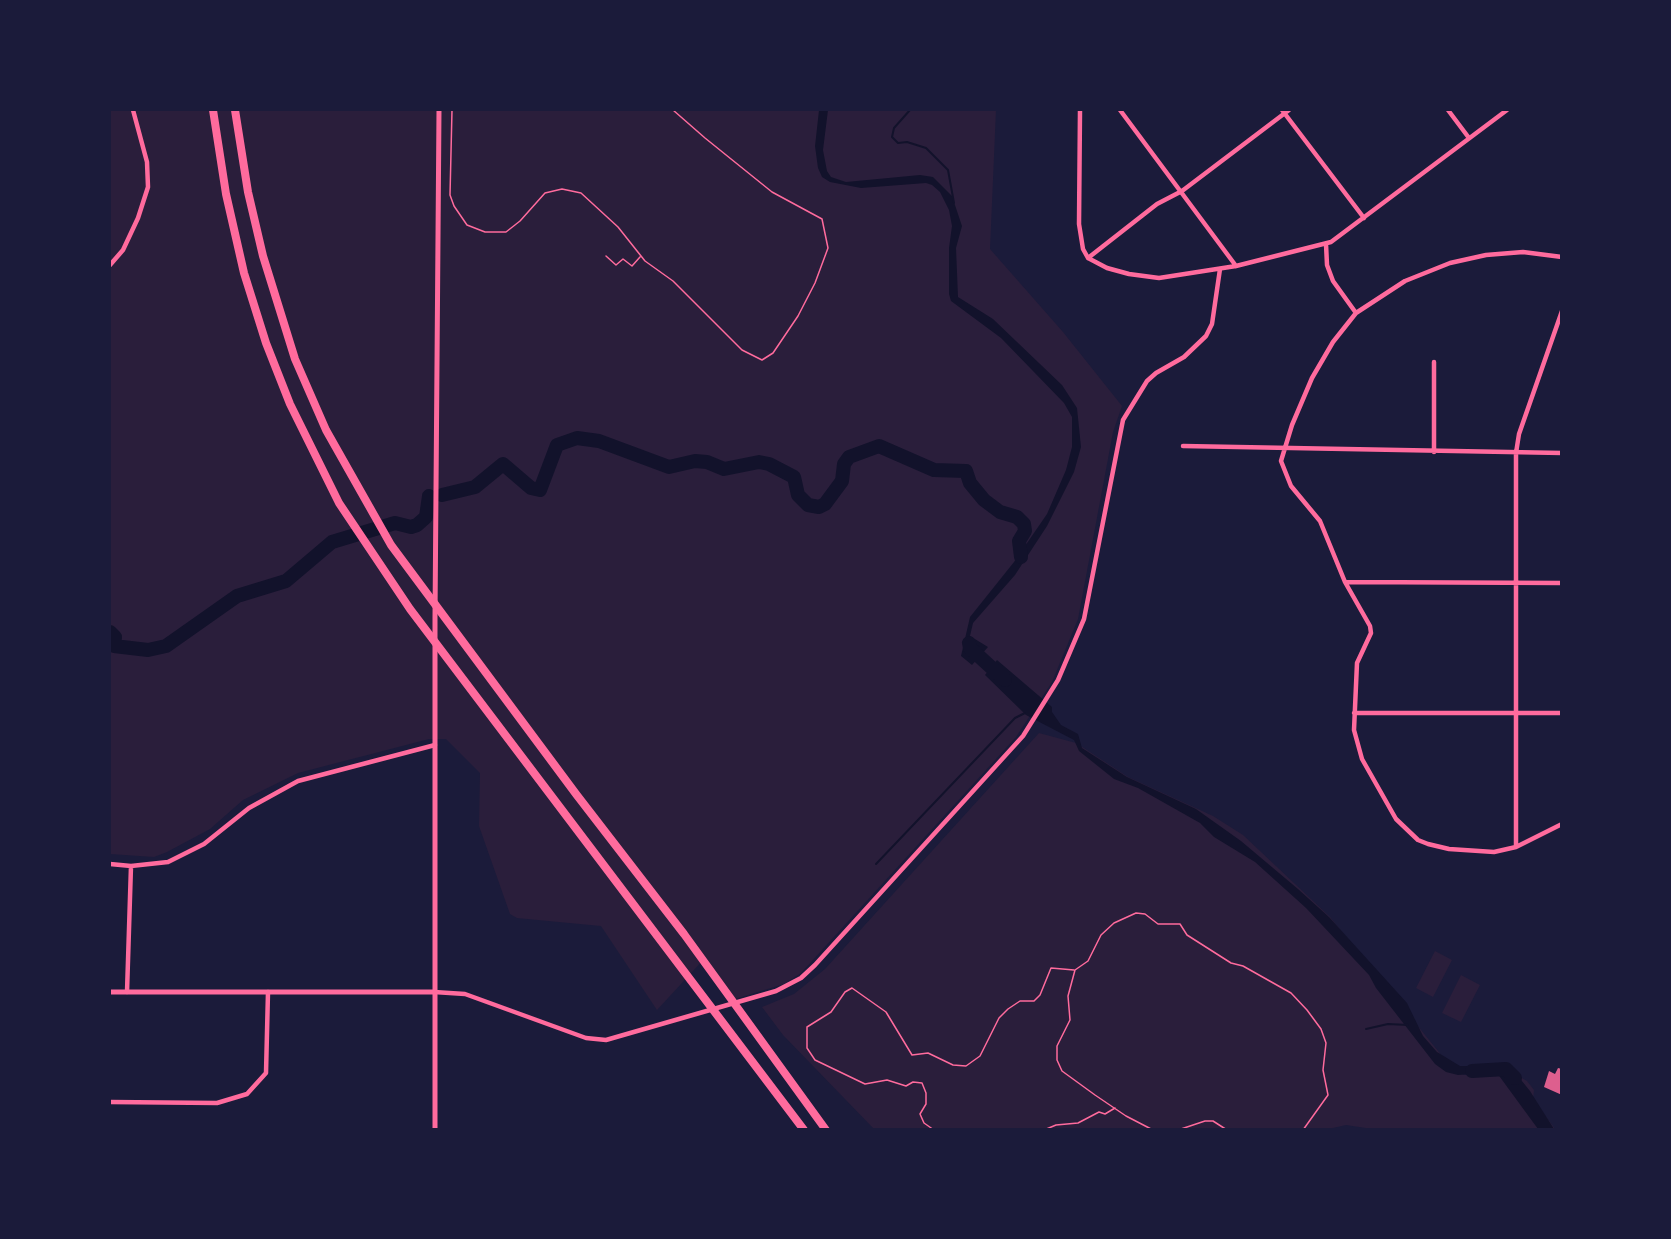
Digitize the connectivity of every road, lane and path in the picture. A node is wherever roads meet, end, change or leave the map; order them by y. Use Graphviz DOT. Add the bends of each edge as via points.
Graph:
graph roads {
  1 [pos="134,110"];
  2 [pos="213,110"];
  3 [pos="235,110"];
  4 [pos="439,110"];
  5 [pos="452,110"];
  6 [pos="673,110"];
  7 [pos="1080,110"];
  8 [pos="1120,110"];
  9 [pos="1448,110"];
  10 [pos="1507,110"];
  11 [pos="1285,111"];
  12 [pos="1469,138"];
  13 [pos="1182,191"];
  14 [pos="1364,218"];
  15 [pos="1326,244"];
  16 [pos="606,256"];
  17 [pos="640,256"];
  18 [pos="1562,257"];
  19 [pos="1088,258"];
  20 [pos="110,265"];
  21 [pos="1236,266"];
  22 [pos="1220,269"];
  23 [pos="1562,311"];
  24 [pos="1356,313"];
  25 [pos="1434,362"];
  26 [pos="1183,446"];
  27 [pos="1286,448"];
  28 [pos="1434,452"];
  29 [pos="1516,453"];
  30 [pos="1562,453"];
  31 [pos="1345,582"];
  32 [pos="1516,583"];
  33 [pos="1562,583"];
  34 [pos="1354,713"];
  35 [pos="1516,713"];
  36 [pos="1562,713"];
  37 [pos="435,746"];
  38 [pos="1562,824"];
  39 [pos="1516,847"];
  40 [pos="110,864"];
  41 [pos="131,866"];
  42 [pos="1075,970"];
  43 [pos="110,992"];
  44 [pos="127,992"];
  45 [pos="268,992"];
  46 [pos="434,992"];
  47 [pos="110,1102"];
  48 [pos="1115,1108"];
  49 [pos="435,1130"];
  50 [pos="804,1130"];
  51 [pos="826,1130"];
  52 [pos="934,1130"];
  53 [pos="1044,1130"];
  54 [pos="1154,1130"];
  55 [pos="1178,1130"];
  56 [pos="1227,1130"];
  57 [pos="1302,1130"];
  1 -- 20 [label="street" via="147,162 148,186 138,219 123,250"];
  2 -- 50 [label="highway" via="226,194 260,323 291,404 339,503 410,609"];
  3 -- 51 [label="highway" via="263,256 295,359 326,430 391,545 684,934"];
  4 -- 37 [label="street"];
  5 -- 17 [label="path" via="450,195 467,225 484,232 506,232 545,193 562,189 581,193 618,227"];
  6 -- 17 [label="path" via="772,192 822,219 828,248 798,316 773,353 762,360 742,350 673,281"];
  7 -- 19 [label="street" via="1078,224"];
  8 -- 13 [label="street"];
  9 -- 12 [label="street"];
  10 -- 12 [label="street"];
  11 -- 13 [label="street"];
  11 -- 14 [label="street"];
  12 -- 14 [label="street"];
  13 -- 19 [label="street" via="1158,204"];
  13 -- 21 [label="street"];
  14 -- 15 [label="street"];
  15 -- 21 [label="street"];
  15 -- 24 [label="street" via="1333,281"];
  16 -- 17 [label="path" via="616,265 623,259 632,266"];
  18 -- 24 [label="street" via="1523,252 1450,263 1405,281"];
  19 -- 22 [label="street" via="1107,268 1142,277"];
  21 -- 22 [label="street"];
  22 -- 46 [label="street" via="1212,324 1206,336 1184,357 1147,381 1124,420 1076,644 1037,717 801,978 776,992 606,1040 586,1038 465,994"];
  23 -- 29 [label="street" via="1519,434"];
  24 -- 27 [label="street" via="1312,378"];
  25 -- 28 [label="street"];
  26 -- 27 [label="street"];
  27 -- 28 [label="street"];
  27 -- 31 [label="street" via="1281,461 1285,477 1320,521"];
  28 -- 29 [label="street"];
  29 -- 30 [label="street"];
  29 -- 32 [label="street"];
  31 -- 32 [label="street"];
  31 -- 34 [label="street" via="1371,633 1357,663"];
  32 -- 33 [label="street"];
  32 -- 35 [label="street"];
  34 -- 35 [label="street"];
  34 -- 39 [label="street" via="1362,759 1389,810 1405,830 1418,840 1449,849 1494,852"];
  35 -- 36 [label="street"];
  35 -- 39 [label="street"];
  37 -- 41 [label="street" via="298,781 249,808 204,844 168,862"];
  37 -- 46 [label="street"];
  38 -- 39 [label="street"];
  40 -- 41 [label="street"];
  41 -- 44 [label="street"];
  42 -- 48 [label="path" via="1068,996 1070,1020 1057,1046 1057,1060 1062,1071"];
  42 -- 52 [label="path" via="1052,969 1040,995 1034,1001 1020,1001 1008,1009 999,1018 980,1056 966,1066 953,1065 928,1053 912,1054 886,1012 852,988 831,1011 807,1027 807,1048 815,1060 865,1084 887,1080 906,1086 922,1083 926,1104 920,1114"];
  42 -- 57 [label="path" via="1088,961 1101,935 1114,923 1136,913 1145,914 1158,924 1180,924 1187,935 1231,963 1291,993 1321,1029 1326,1043 1323,1070 1328,1095"];
  43 -- 44 [label="street"];
  44 -- 45 [label="street"];
  45 -- 46 [label="street"];
  45 -- 47 [label="street" via="266,1073 247,1094 217,1103"];
  46 -- 49 [label="street"];
  48 -- 53 [label="path"];
  48 -- 54 [label="path"];
  55 -- 56 [label="path" via="1205,1120 1214,1120"];
}
